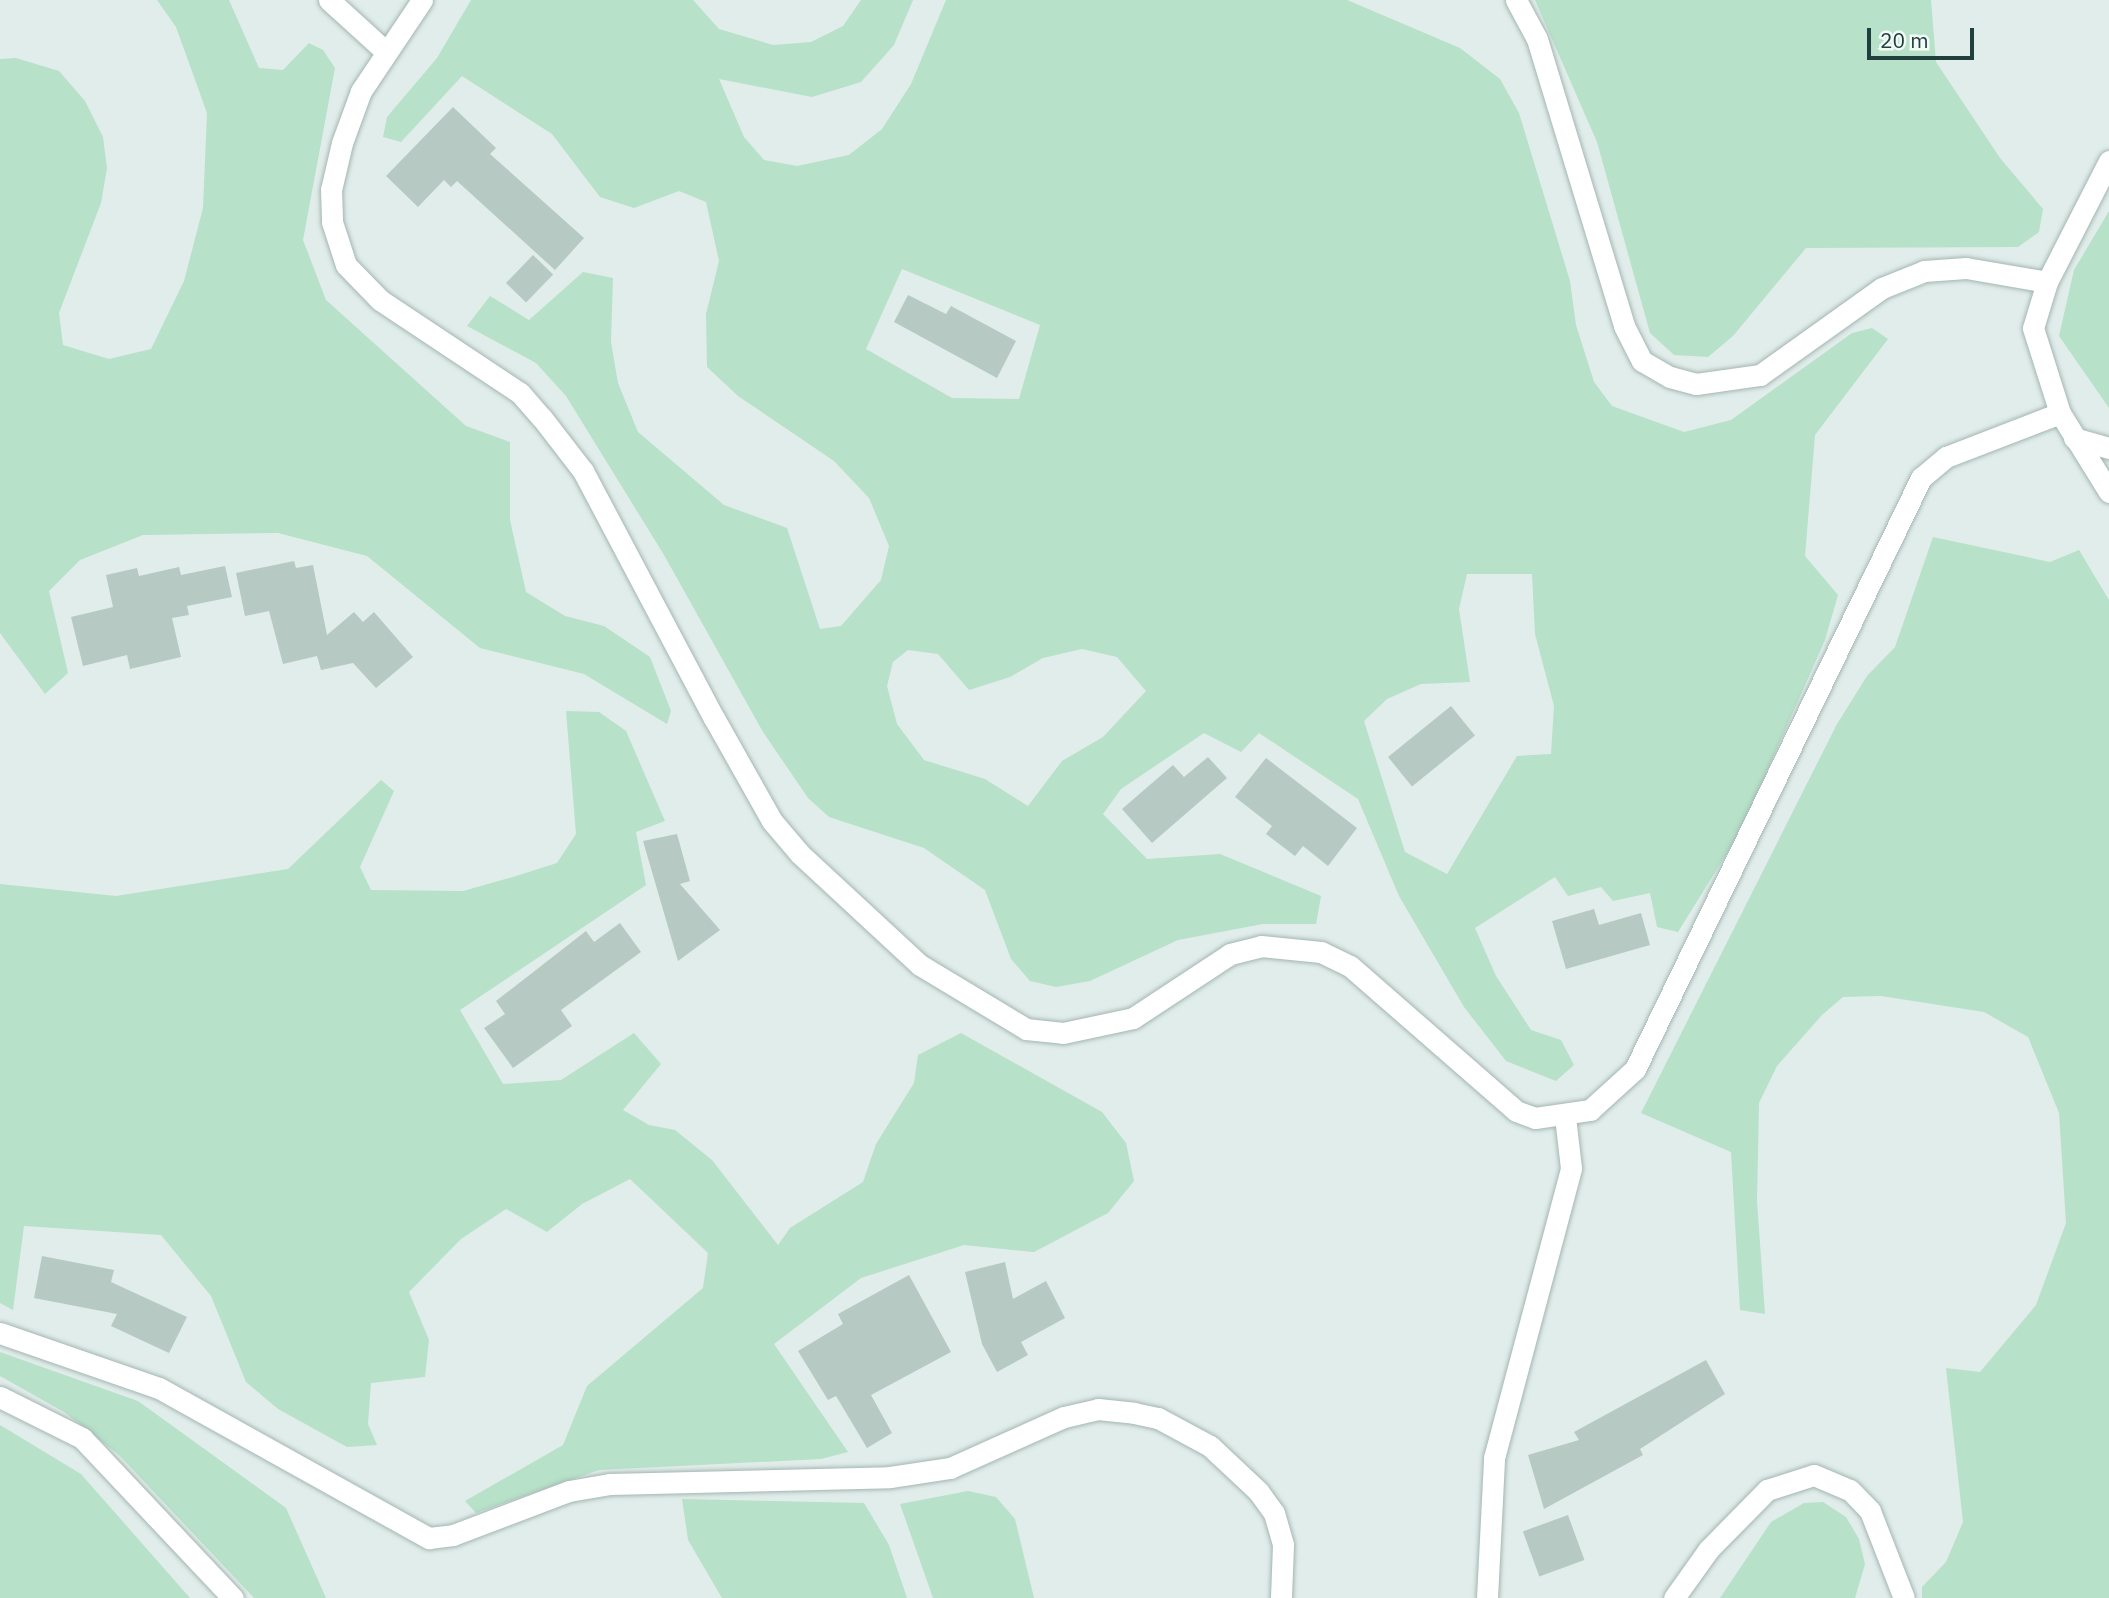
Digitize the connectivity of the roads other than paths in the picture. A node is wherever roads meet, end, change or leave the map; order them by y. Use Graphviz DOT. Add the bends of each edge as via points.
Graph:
graph roads {
  1 [pos="329,0"];
  2 [pos="422,0"];
  3 [pos="1516,0"];
  4 [pos="384,50"];
  5 [pos="2109,161"];
  6 [pos="2047,282"];
  7 [pos="2060,413"];
  8 [pos="2074,438"];
  9 [pos="2109,448"];
  10 [pos="2109,492"];
  11 [pos="1565,1117"];
  12 [pos="0,1333"];
  13 [pos="0,1397"];
  14 [pos="233,1598"];
  15 [pos="1281,1598"];
  16 [pos="1487,1598"];
  17 [pos="1674,1598"];
  18 [pos="1904,1598"];
  1 -- 4 [label="street"];
  2 -- 4 [label="street"];
  3 -- 6 [label="street" via="1536,39 1623,326 1642,361 1670,377 1696,384 1760,375 1882,288 1924,271 1966,268"];
  4 -- 11 [label="street" via="361,91 331,190 332,222 346,265 380,300 520,393 542,418 583,471 772,821 825,879 920,965 1026,1029 1063,1033 1133,1018 1230,954 1261,946 1321,952 1350,966 1516,1111 1535,1118"];
  5 -- 6 [label="street"];
  6 -- 7 [label="street" via="2033,328"];
  7 -- 8 [label="street"];
  7 -- 11 [label="street" via="1946,457 1921,478 1635,1069 1590,1110"];
  8 -- 9 [label="street"];
  8 -- 10 [label="street"];
  11 -- 16 [label="street" via="1571,1168 1494,1458"];
  12 -- 15 [label="street" via="159,1388 429,1538 453,1535 569,1491 610,1484 890,1477 950,1468 1064,1417 1098,1409 1158,1418 1210,1446 1275,1513 1283,1545"];
  13 -- 14 [label="street" via="82,1438"];
  17 -- 18 [label="street" via="1709,1549 1767,1490 1814,1475 1850,1490 1870,1511"];
}
